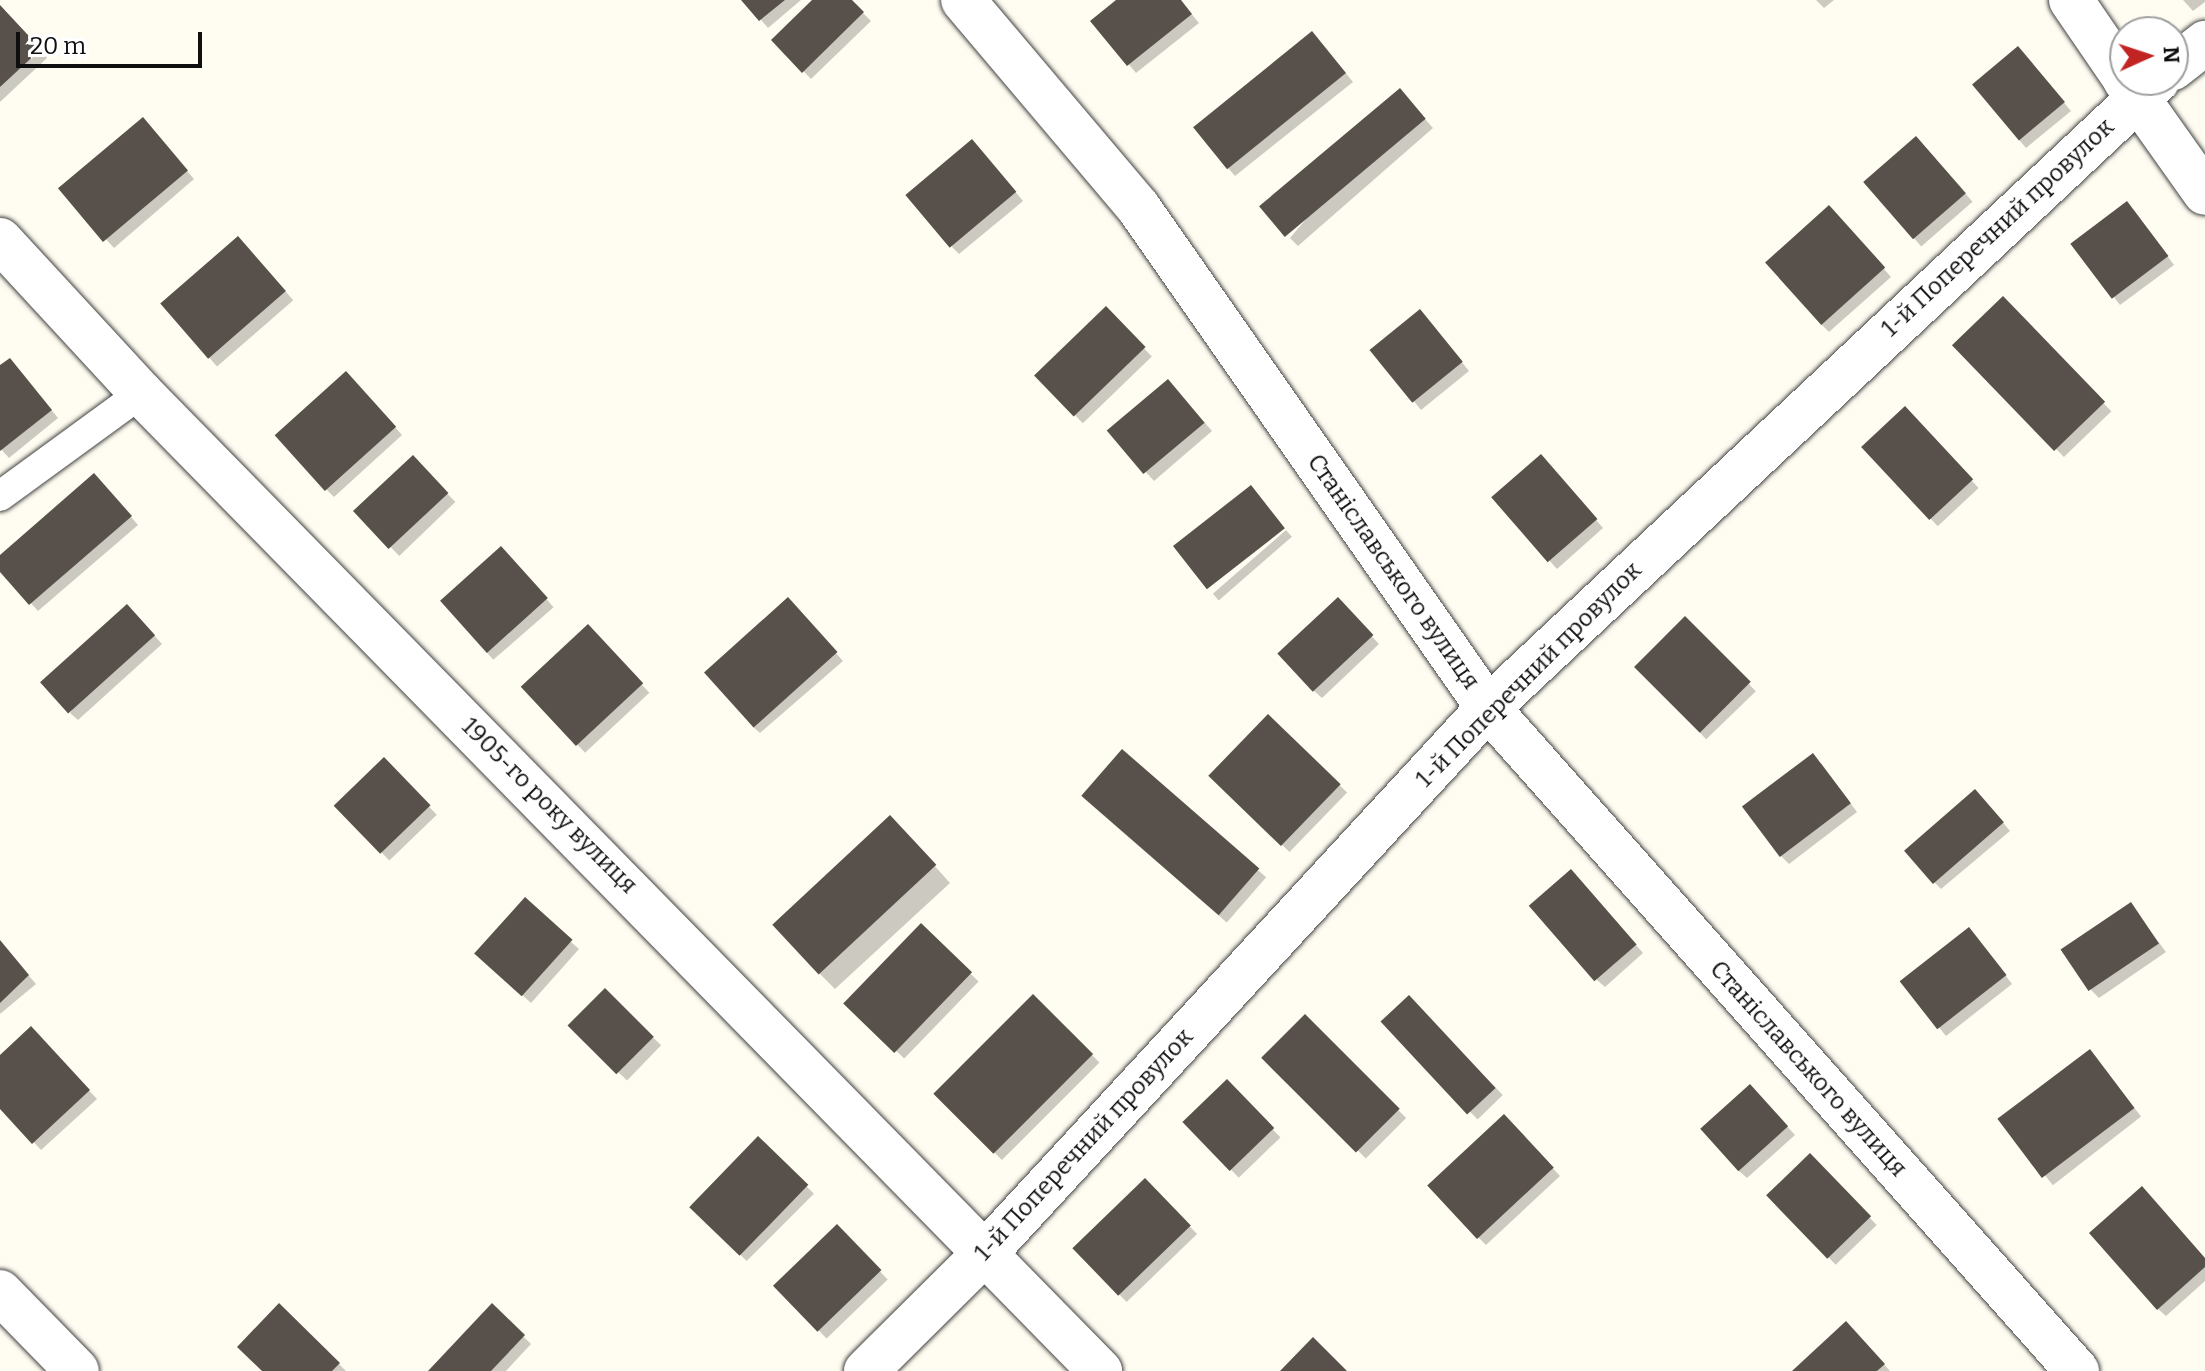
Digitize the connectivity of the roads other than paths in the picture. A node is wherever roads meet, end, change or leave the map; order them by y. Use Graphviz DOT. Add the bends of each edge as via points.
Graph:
graph roads {
  1 [pos="963,0"];
  2 [pos="2071,0"];
  3 [pos="2205,43"];
  4 [pos="2109,49"];
  5 [pos="2189,56"];
  6 [pos="2124,96"];
  7 [pos="2144,96"];
  8 [pos="2205,193"];
  9 [pos="0,240"];
  10 [pos="141,393"];
  11 [pos="0,496"];
  12 [pos="1488,708"];
  13 [pos="988,1250"];
  14 [pos="0,1292"];
  15 [pos="77,1371"];
  16 [pos="866,1371"];
  17 [pos="1100,1371"];
  18 [pos="2077,1371"];
  1 -- 12 [label="street, Станіславського вулиця" via="1138,207"];
  2 -- 4 [label="street"];
  3 -- 5 [label="street"];
  6 -- 12 [label="street, 1-й Поперечний провулок"];
  7 -- 8 [label="street"];
  9 -- 10 [label="street, 1905-го року вулиця"];
  10 -- 11 [label="lane"];
  10 -- 13 [label="street, 1905-го року вулиця"];
  12 -- 13 [label="street, 1-й Поперечний провулок"];
  12 -- 18 [label="street, Станіславського вулиця"];
  13 -- 16 [label="street, 1-й Поперечний провулок"];
  13 -- 17 [label="street, 1905-го року вулиця"];
  14 -- 15 [label="street"];
}
